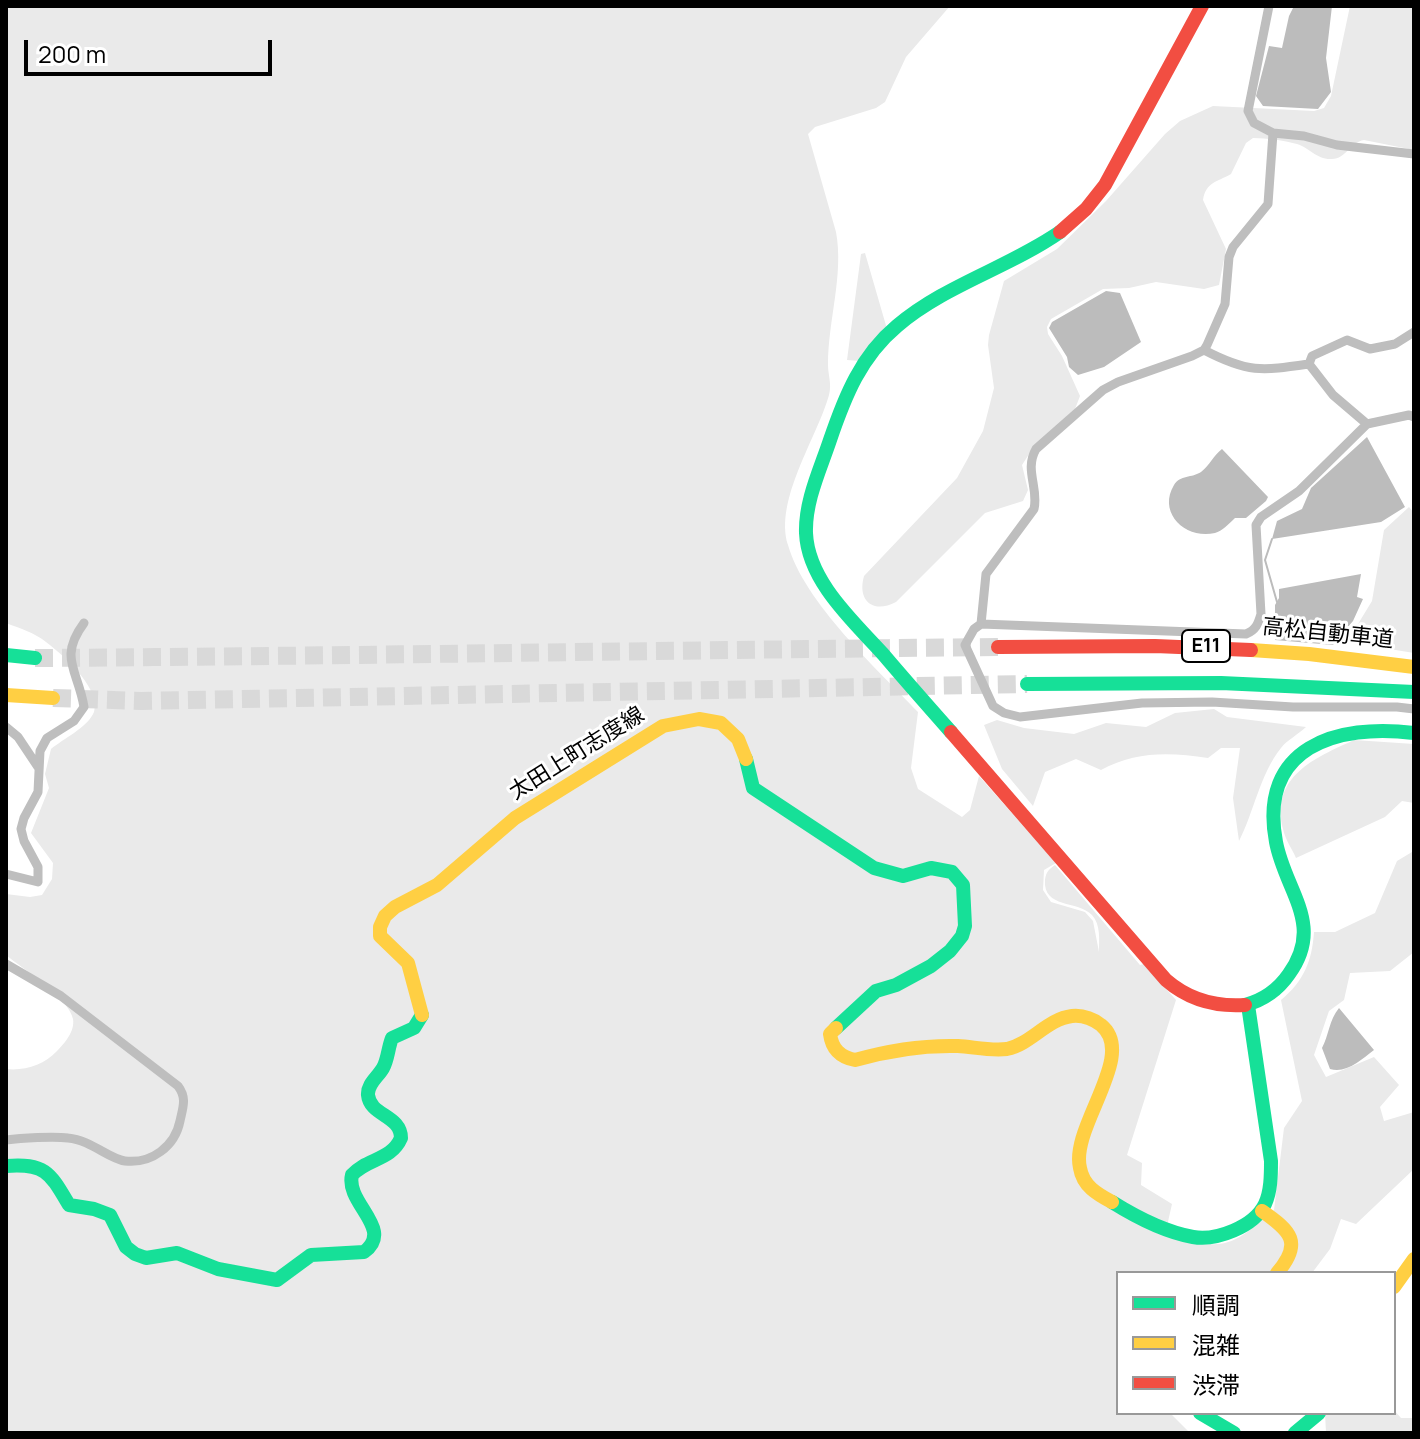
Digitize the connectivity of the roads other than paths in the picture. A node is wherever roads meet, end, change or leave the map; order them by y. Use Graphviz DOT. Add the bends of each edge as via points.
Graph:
graph roads {
  1 [pos="1202,6"];
  2 [pos="1269,6"];
  3 [pos="1273,133"];
  4 [pos="1414,154"];
  5 [pos="1414,332"];
  6 [pos="1204,350"];
  7 [pos="1309,364"];
  8 [pos="1414,417"];
  9 [pos="1367,424"];
  10 [pos="84,623"];
  11 [pos="981,624"];
  12 [pos="998,647"];
  13 [pos="6,655"];
  14 [pos="35,658"];
  15 [pos="1414,667"];
  16 [pos="1027,684"];
  17 [pos="1414,692"];
  18 [pos="6,695"];
  19 [pos="53,698"];
  20 [pos="1414,709"];
  21 [pos="6,727"];
  22 [pos="1414,733"];
  23 [pos="38,767"];
  24 [pos="6,874"];
  25 [pos="6,964"];
  26 [pos="1248,1005"];
  27 [pos="6,1140"];
  28 [pos="6,1166"];
  29 [pos="1262,1211"];
  30 [pos="1414,1259"];
  31 [pos="1279,1271"];
  32 [pos="1396,1284"];
  33 [pos="1203,1415"];
  34 [pos="1317,1415"];
  35 [pos="1234,1433"];
  36 [pos="1295,1433"];
  1 -- 26 [label="main road" via="1111,175 1082,214 1043,244 912,314 871,352 833,432 805,533 808,553 839,604 1173,988 1213,1004"];
  2 -- 3 [label="street" via="1248,111 1254,123"];
  3 -- 4 [label="street"];
  3 -- 6 [label="street" via="1268,204 1233,247 1225,304"];
  5 -- 7 [label="street" via="1395,344 1370,349 1341,342 1312,356"];
  6 -- 7 [label="street" via="1248,370"];
  6 -- 11 [label="street" via="1103,390 1036,449 1030,459 1034,509 986,574"];
  7 -- 9 [label="street" via="1333,395"];
  8 -- 9 [label="street"];
  9 -- 11 [label="street" via="1256,525 1261,614 1252,631"];
  10 -- 23 [label="street" via="70,650 84,707 74,721 47,738"];
  11 -- 20 [label="street" via="965,645 967,654 993,706 1020,717 1142,703"];
  12 -- 15 [label="main road, 高松自動車道 / E11" via="1239,647"];
  13 -- 14 [label="main road"];
  16 -- 17 [label="main road, E11" via="1266,683"];
  18 -- 19 [label="main road"];
  21 -- 23 [label="street"];
  22 -- 26 [label="main road" via="1351,731 1324,738 1309,745 1282,778 1274,804 1275,840 1305,927 1303,944 1298,961 1277,989"];
  23 -- 24 [label="street" via="38,792 21,829 38,867 38,882"];
  25 -- 27 [label="street" via="61,996 178,1086 185,1101 168,1148 138,1160 124,1161 66,1137"];
  26 -- 29 [label="main road" via="1272,1163"];
  28 -- 29 [label="main road, 太田上町志度線" via="31,1165 50,1173 69,1205 110,1215 126,1247 146,1258 177,1253 218,1269 277,1280 315,1253 368,1250 374,1227 349,1183 363,1165 391,1155 401,1140 398,1124 374,1107 369,1087 384,1067 392,1038 414,1029 422,1015 408,963 380,936 385,916 437,885 515,818 663,726 697,717 723,725 739,740 753,788 874,868 903,876 941,869 952,872 963,885 965,926 957,944 931,966 876,991 830,1034 835,1050 846,1060 908,1046 1002,1050 1029,1040 1057,1019 1098,1022 1111,1036 1112,1057 1080,1139 1077,1166 1088,1187 1121,1207 1197,1238 1241,1226"];
  29 -- 31 [label="main road" via="1292,1237 1291,1255"];
  30 -- 32 [label="main road"];
  33 -- 35 [label="main road"];
  34 -- 36 [label="main road"];
}
